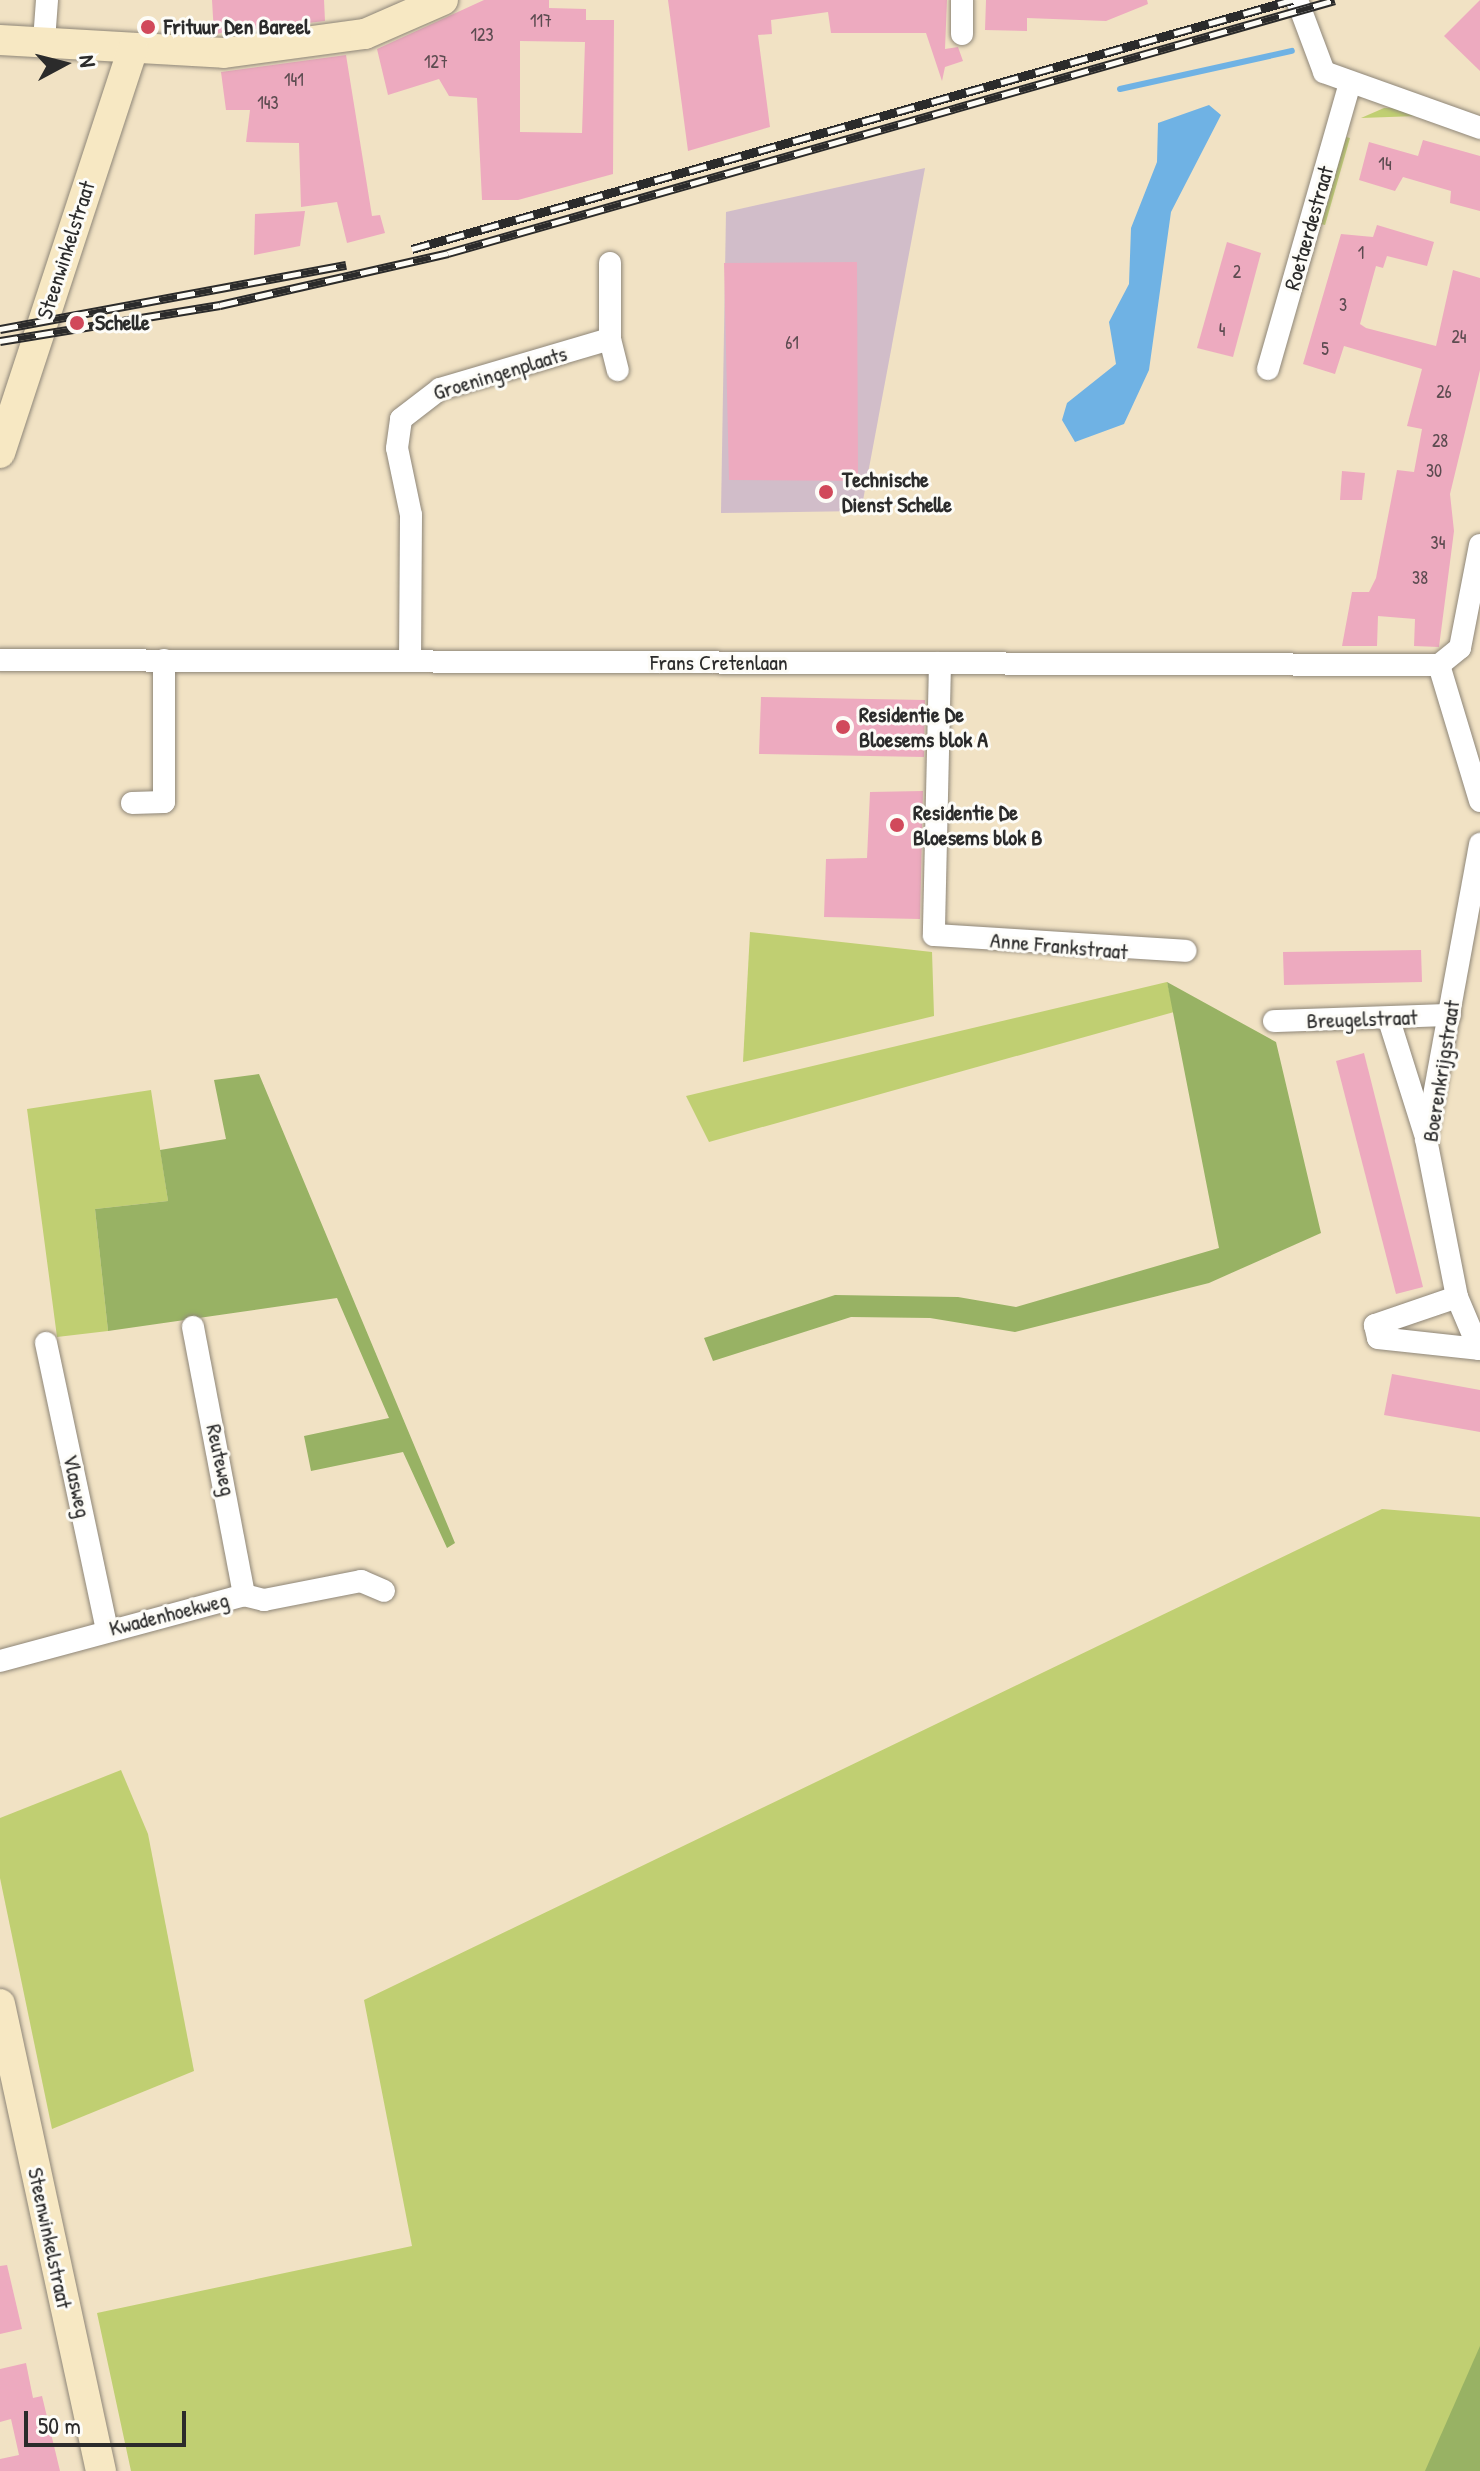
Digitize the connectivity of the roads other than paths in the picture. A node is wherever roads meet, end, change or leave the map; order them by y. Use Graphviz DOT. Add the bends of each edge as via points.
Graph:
graph roads {
  1 [pos="47,0"];
  2 [pos="443,0"];
  3 [pos="962,0"];
  4 [pos="1297,0"];
  5 [pos="962,34"];
  6 [pos="0,40"];
  7 [pos="44,41"];
  8 [pos="133,48"];
  9 [pos="1349,87"];
  10 [pos="1480,128"];
  11 [pos="610,263"];
  12 [pos="610,339"];
  13 [pos="1268,369"];
  14 [pos="618,370"];
  15 [pos="0,453"];
  16 [pos="1480,545"];
  17 [pos="0,660"];
  18 [pos="164,660"];
  19 [pos="410,660"];
  20 [pos="940,663"];
  21 [pos="1439,665"];
  22 [pos="1480,801"];
  23 [pos="132,803"];
  24 [pos="1480,844"];
  25 [pos="1185,951"];
  26 [pos="1450,1015"];
  27 [pos="1389,1020"];
  28 [pos="1274,1021"];
  29 [pos="1426,1139"];
  30 [pos="1457,1297"];
  31 [pos="193,1327"];
  32 [pos="46,1343"];
  33 [pos="1480,1349"];
  34 [pos="384,1591"];
  35 [pos="244,1595"];
  36 [pos="107,1630"];
  37 [pos="0,1661"];
  38 [pos="0,2004"];
  39 [pos="101,2471"];
  1 -- 7 [label="street"];
  2 -- 8 [label="street" via="365,34 224,53"];
  3 -- 5 [label="street"];
  4 -- 9 [label="street" via="1324,72"];
  6 -- 7 [label="street"];
  7 -- 8 [label="street"];
  8 -- 15 [label="street, Steenwinkelstraat"];
  9 -- 10 [label="street"];
  9 -- 13 [label="street, Roetaerdestraat"];
  11 -- 12 [label="street"];
  12 -- 14 [label="street"];
  12 -- 19 [label="street, Groeningenplaats" via="440,389 401,419 397,448 411,515"];
  16 -- 21 [label="street" via="1460,648"];
  17 -- 18 [label="street, Frans Cretenlaan"];
  18 -- 19 [label="street, Frans Cretenlaan"];
  18 -- 23 [label="street" via="164,802"];
  19 -- 20 [label="street, Frans Cretenlaan"];
  20 -- 21 [label="street, Frans Cretenlaan"];
  20 -- 25 [label="street, Anne Frankstraat" via="934,935"];
  21 -- 22 [label="street"];
  24 -- 26 [label="street, Boerenkrijgstraat"];
  26 -- 27 [label="street, Breugelstraat"];
  26 -- 29 [label="street, Boerenkrijgstraat"];
  27 -- 28 [label="street, Breugelstraat"];
  27 -- 29 [label="street"];
  29 -- 30 [label="street, Boerenkrijgstraat"];
  30 -- 33 [label="street, Boerenkrijgstraat"];
  30 -- 33 [label="street" via="1375,1325 1378,1338"];
  31 -- 35 [label="street, Reuteweg"];
  32 -- 36 [label="street, Vlasweg"];
  34 -- 35 [label="street, Kwadenhoekweg" via="361,1581 264,1600"];
  35 -- 36 [label="street, Kwadenhoekweg"];
  36 -- 37 [label="street, Kwadenhoekweg"];
  38 -- 39 [label="street, Steenwinkelstraat"];
}
